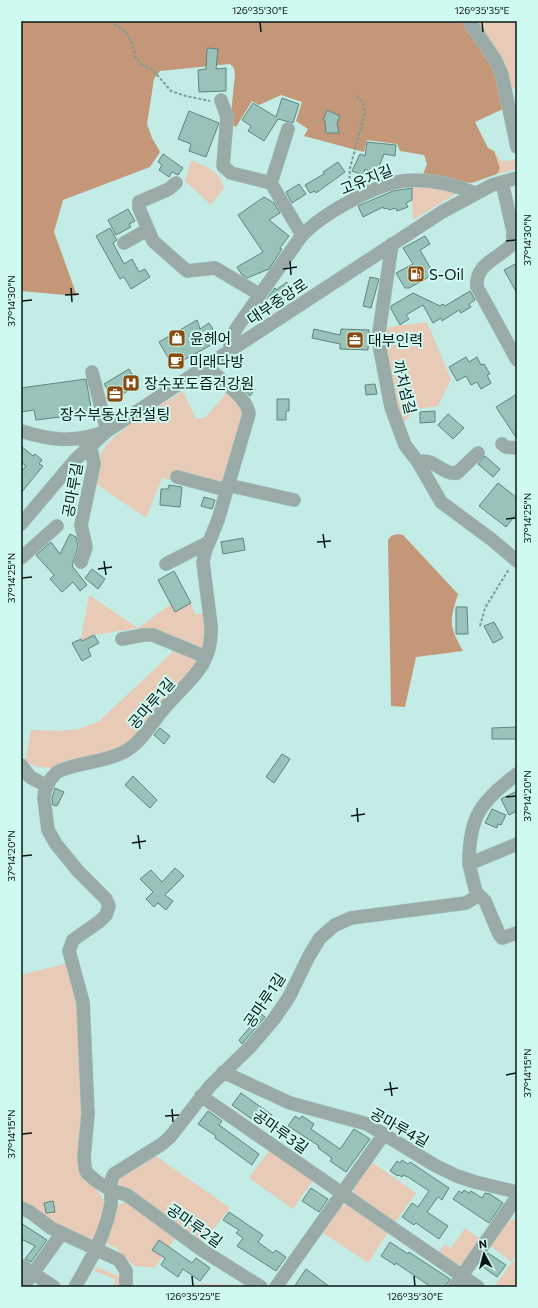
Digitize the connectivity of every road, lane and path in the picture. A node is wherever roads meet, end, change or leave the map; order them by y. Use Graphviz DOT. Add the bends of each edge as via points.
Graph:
graph roads {
  1 [pos="110,21"];
  2 [pos="469,21"];
  3 [pos="354,95"];
  4 [pos="223,104"];
  5 [pos="288,129"];
  6 [pos="517,147"];
  7 [pos="517,178"];
  8 [pos="502,182"];
  9 [pos="176,183"];
  10 [pos="271,183"];
  11 [pos="474,193"];
  12 [pos="348,204"];
  13 [pos="147,230"];
  14 [pos="302,235"];
  15 [pos="124,243"];
  16 [pos="392,244"];
  17 [pos="259,294"];
  18 [pos="229,352"];
  19 [pos="517,360"];
  20 [pos="207,366"];
  21 [pos="92,372"];
  22 [pos="107,431"];
  23 [pos="21,432"];
  24 [pos="71,440"];
  25 [pos="502,444"];
  26 [pos="89,447"];
  27 [pos="517,448"];
  28 [pos="478,453"];
  29 [pos="76,459"];
  30 [pos="418,462"];
  31 [pos="177,477"];
  32 [pos="226,487"];
  33 [pos="294,500"];
  34 [pos="21,524"];
  35 [pos="57,526"];
  36 [pos="209,542"];
  37 [pos="21,558"];
  38 [pos="516,559"];
  39 [pos="81,562"];
  40 [pos="166,564"];
  41 [pos="480,626"];
  42 [pos="122,639"];
  43 [pos="206,657"];
  44 [pos="21,765"];
  45 [pos="517,774"];
  46 [pos="46,786"];
  47 [pos="517,844"];
  48 [pos="469,864"];
  49 [pos="479,895"];
  50 [pos="517,933"];
  51 [pos="223,1072"];
  52 [pos="201,1096"];
  53 [pos="384,1134"];
  54 [pos="111,1190"];
  55 [pos="517,1192"];
  56 [pos="342,1193"];
  57 [pos="517,1197"];
  58 [pos="21,1208"];
  59 [pos="512,1213"];
  60 [pos="62,1233"];
  61 [pos="97,1249"];
  62 [pos="22,1266"];
  63 [pos="33,1273"];
  64 [pos="462,1276"];
  65 [pos="24,1287"];
  66 [pos="54,1287"];
  67 [pos="75,1287"];
  68 [pos="126,1287"];
  69 [pos="261,1287"];
  70 [pos="276,1287"];
  71 [pos="454,1287"];
  72 [pos="478,1287"];
  1 -- 4 [label="path" via="126,32 135,56 142,64 152,69 171,91"];
  2 -- 6 [label="street" via="502,75"];
  3 -- 12 [label="path" via="364,104 365,112 350,168"];
  4 -- 10 [label="street" via="227,127 223,166 231,173"];
  5 -- 10 [label="street"];
  7 -- 8 [label="street, 대부중앙로"];
  8 -- 11 [label="street, 대부중앙로"];
  8 -- 19 [label="street" via="514,238 510,247 482,267 476,279 477,287"];
  9 -- 13 [label="street" via="169,189 139,202"];
  10 -- 14 [label="street"];
  11 -- 12 [label="street, 고유지길" via="435,182 402,181 372,191"];
  11 -- 16 [label="street, 대부중앙로"];
  12 -- 14 [label="street, 고유지길" via="334,210"];
  13 -- 15 [label="street"];
  13 -- 17 [label="street" via="158,247 187,271 215,268"];
  14 -- 17 [label="street, 고유지길"];
  16 -- 18 [label="street, 대부중앙로"];
  16 -- 30 [label="street, 까치섬길" via="378,347 391,407 405,445"];
  17 -- 18 [label="street, 고유지길" via="232,336"];
  18 -- 20 [label="street, 대부중앙로"];
  20 -- 22 [label="street, 대부중앙로"];
  20 -- 32 [label="street, 공마루1길" via="242,399 248,410 248,418"];
  21 -- 22 [label="street"];
  22 -- 24 [label="street, 대부중앙로"];
  22 -- 26 [label="street, 공마루길"];
  23 -- 24 [label="street, 대부중앙로"];
  24 -- 26 [label="street, 공마루길" via="85,443"];
  24 -- 29 [label="street" via="78,451"];
  25 -- 27 [label="street"];
  26 -- 29 [label="street, 공마루길"];
  26 -- 39 [label="street, 공마루길" via="94,464 81,525 86,547"];
  28 -- 30 [label="street" via="457,473 444,471 431,461"];
  29 -- 34 [label="street, 공마루길"];
  30 -- 38 [label="street, 까치섬길" via="441,502"];
  31 -- 32 [label="street"];
  32 -- 33 [label="street"];
  32 -- 36 [label="street, 공마루1길" via="218,520"];
  35 -- 37 [label="street, 공마루길"];
  36 -- 40 [label="street"];
  36 -- 43 [label="street, 공마루1길" via="203,562 211,636"];
  38 -- 41 [label="path" via="485,608"];
  42 -- 43 [label="street" via="153,635"];
  43 -- 46 [label="street, 공마루1길" via="187,686 164,708 143,736 131,747 116,755 62,770 53,775"];
  44 -- 46 [label="street" via="30,777"];
  45 -- 48 [label="street" via="483,803 476,816"];
  46 -- 54 [label="street" via="46,824 51,837 78,872 106,899 109,906 100,921 73,940 69,951 83,1002 88,1114 84,1163 91,1178"];
  47 -- 48 [label="street"];
  48 -- 49 [label="street"];
  49 -- 50 [label="street" via="485,901 502,938"];
  49 -- 51 [label="street, 공마루1길" via="466,903 343,920 327,930 314,946 274,1019 251,1046"];
  51 -- 52 [label="street, 공마루1길"];
  51 -- 53 [label="street, 공마루4길" via="290,1103 367,1124"];
  52 -- 54 [label="street, 공마루1길" via="170,1137 114,1174 111,1178"];
  52 -- 56 [label="street, 공마루3길"];
  53 -- 55 [label="street, 공마루4길" via="457,1176"];
  53 -- 56 [label="street"];
  54 -- 61 [label="street, 공마루1길" via="111,1204"];
  54 -- 69 [label="street, 공마루2길" via="127,1195 202,1250"];
  56 -- 64 [label="street, 공마루3길"];
  56 -- 70 [label="street"];
  57 -- 59 [label="street"];
  58 -- 60 [label="street"];
  59 -- 64 [label="street"];
  60 -- 61 [label="street"];
  60 -- 63 [label="street"];
  61 -- 67 [label="street"];
  61 -- 68 [label="street" via="119,1260 126,1271"];
  62 -- 63 [label="street"];
  63 -- 65 [label="street"];
  63 -- 66 [label="street"];
  64 -- 71 [label="street"];
  64 -- 72 [label="street, 공마루3길"];
}
